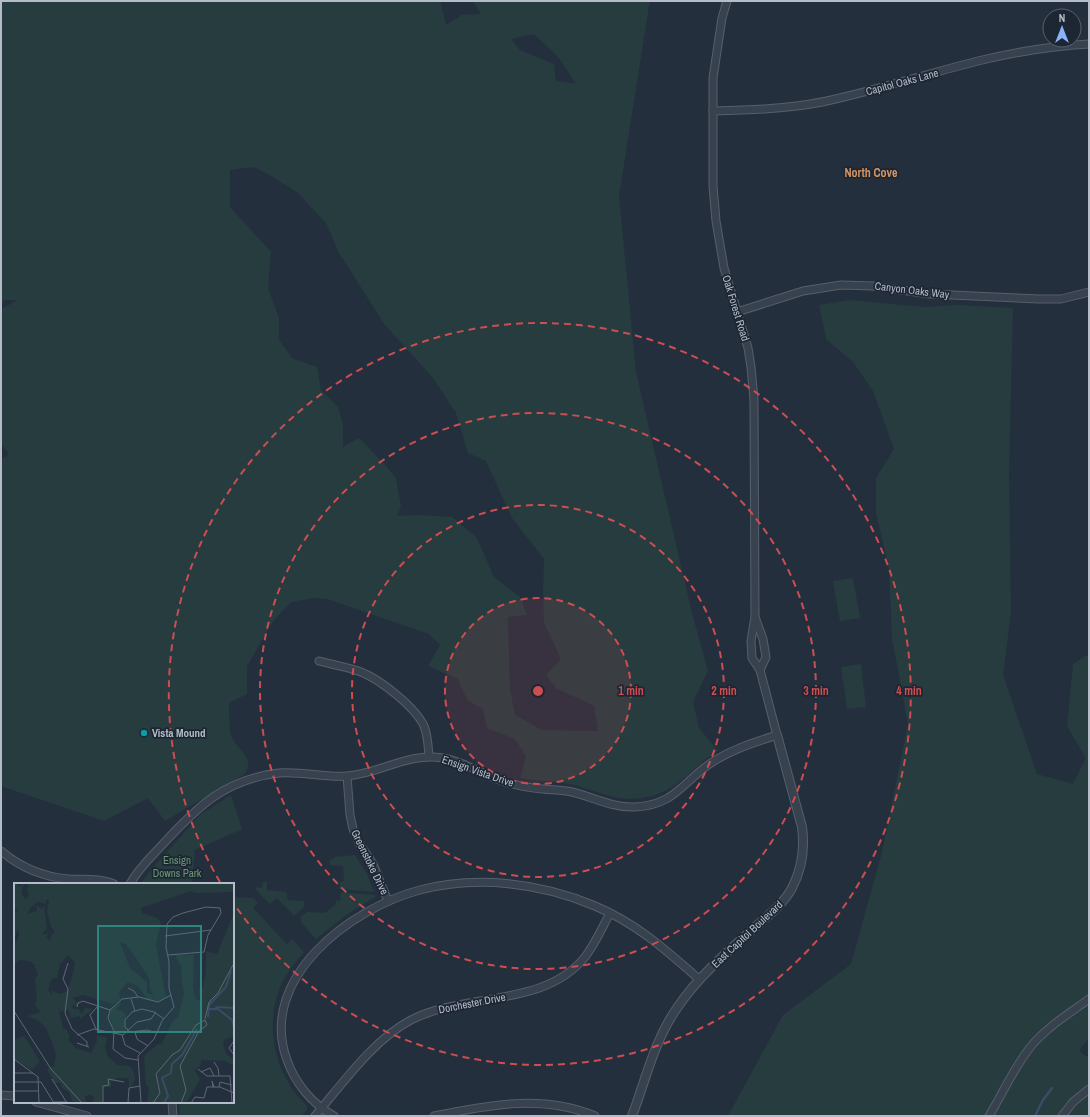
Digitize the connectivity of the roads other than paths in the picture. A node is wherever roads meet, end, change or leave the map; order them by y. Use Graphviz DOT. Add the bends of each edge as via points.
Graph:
graph roads {
  1 [pos="726,1"];
  2 [pos="1089,44"];
  3 [pos="713,111"];
  4 [pos="1089,292"];
  5 [pos="738,312"];
  6 [pos="755,617"];
  7 [pos="319,661"];
  8 [pos="760,670"];
  9 [pos="777,735"];
  10 [pos="429,756"];
  11 [pos="347,776"];
  12 [pos="1,851"];
  13 [pos="111,883"];
  14 [pos="131,883"];
  15 [pos="388,901"];
  16 [pos="610,912"];
  17 [pos="699,979"];
  18 [pos="1089,999"];
  19 [pos="1089,1089"];
  20 [pos="1,1094"];
  21 [pos="14,1096"];
  22 [pos="40,1103"];
  23 [pos="172,1103"];
  24 [pos="321,1108"];
  25 [pos="87,1116"];
  26 [pos="173,1116"];
  27 [pos="315,1116"];
  28 [pos="334,1116"];
  29 [pos="434,1116"];
  30 [pos="595,1116"];
  31 [pos="632,1116"];
  32 [pos="989,1116"];
  33 [pos="1062,1116"];
  1 -- 3 [label="street, Oak Forest Road" via="716,57"];
  2 -- 3 [label="street, Capitol Oaks Lane" via="1049,47 999,56 822,102 790,107"];
  3 -- 5 [label="street, Oak Forest Road" via="713,186 716,220 724,268"];
  4 -- 5 [label="street, Canyon Oaks Way" via="1061,299 1038,299 930,294 873,286 841,285 803,291"];
  5 -- 6 [label="street, Oak Forest Road" via="748,348 753,384"];
  6 -- 8 [label="street, Oak Forest Road" via="751,641 752,658"];
  6 -- 8 [label="street, Oak Forest Road" via="766,657"];
  7 -- 10 [label="street" via="361,672 391,691 420,718 427,736"];
  8 -- 9 [label="street, East Capitol Boulevard"];
  9 -- 10 [label="street, Ensign Vista Drive" via="737,748 708,766 670,797 653,804 635,807 610,804 569,791 519,785 450,759"];
  9 -- 17 [label="street, East Capitol Boulevard" via="802,827 804,847 800,868 792,889 778,906"];
  10 -- 11 [label="street, Ensign Vista Drive"];
  11 -- 14 [label="street, Ensign Vista Drive" via="280,773 254,778 228,788 188,817"];
  11 -- 15 [label="street, Greenstoke Drive" via="353,829 373,864"];
  12 -- 13 [label="street" via="16,862 45,874"];
  15 -- 16 [label="street" via="434,886 488,883 545,890 578,899"];
  15 -- 24 [label="street" via="337,932 308,960 291,985 284,1004 281,1024 287,1060 293,1075"];
  16 -- 17 [label="street" via="650,936"];
  16 -- 24 [label="street, Dorchester Drive" via="585,957 560,979 535,990 449,1006 410,1020 378,1043"];
  17 -- 31 [label="street, East Capitol Boulevard" via="676,1008 661,1036 651,1057"];
  18 -- 32 [label="street" via="1032,1045"];
  19 -- 33 [label="street" via="1073,1102"];
  20 -- 21 [label="street"];
  22 -- 25 [label="street"];
  23 -- 26 [label="street"];
  24 -- 27 [label="street, Dorchester Drive"];
  24 -- 28 [label="street"];
  29 -- 30 [label="street" via="474,1107 521,1102 562,1106"];
}
